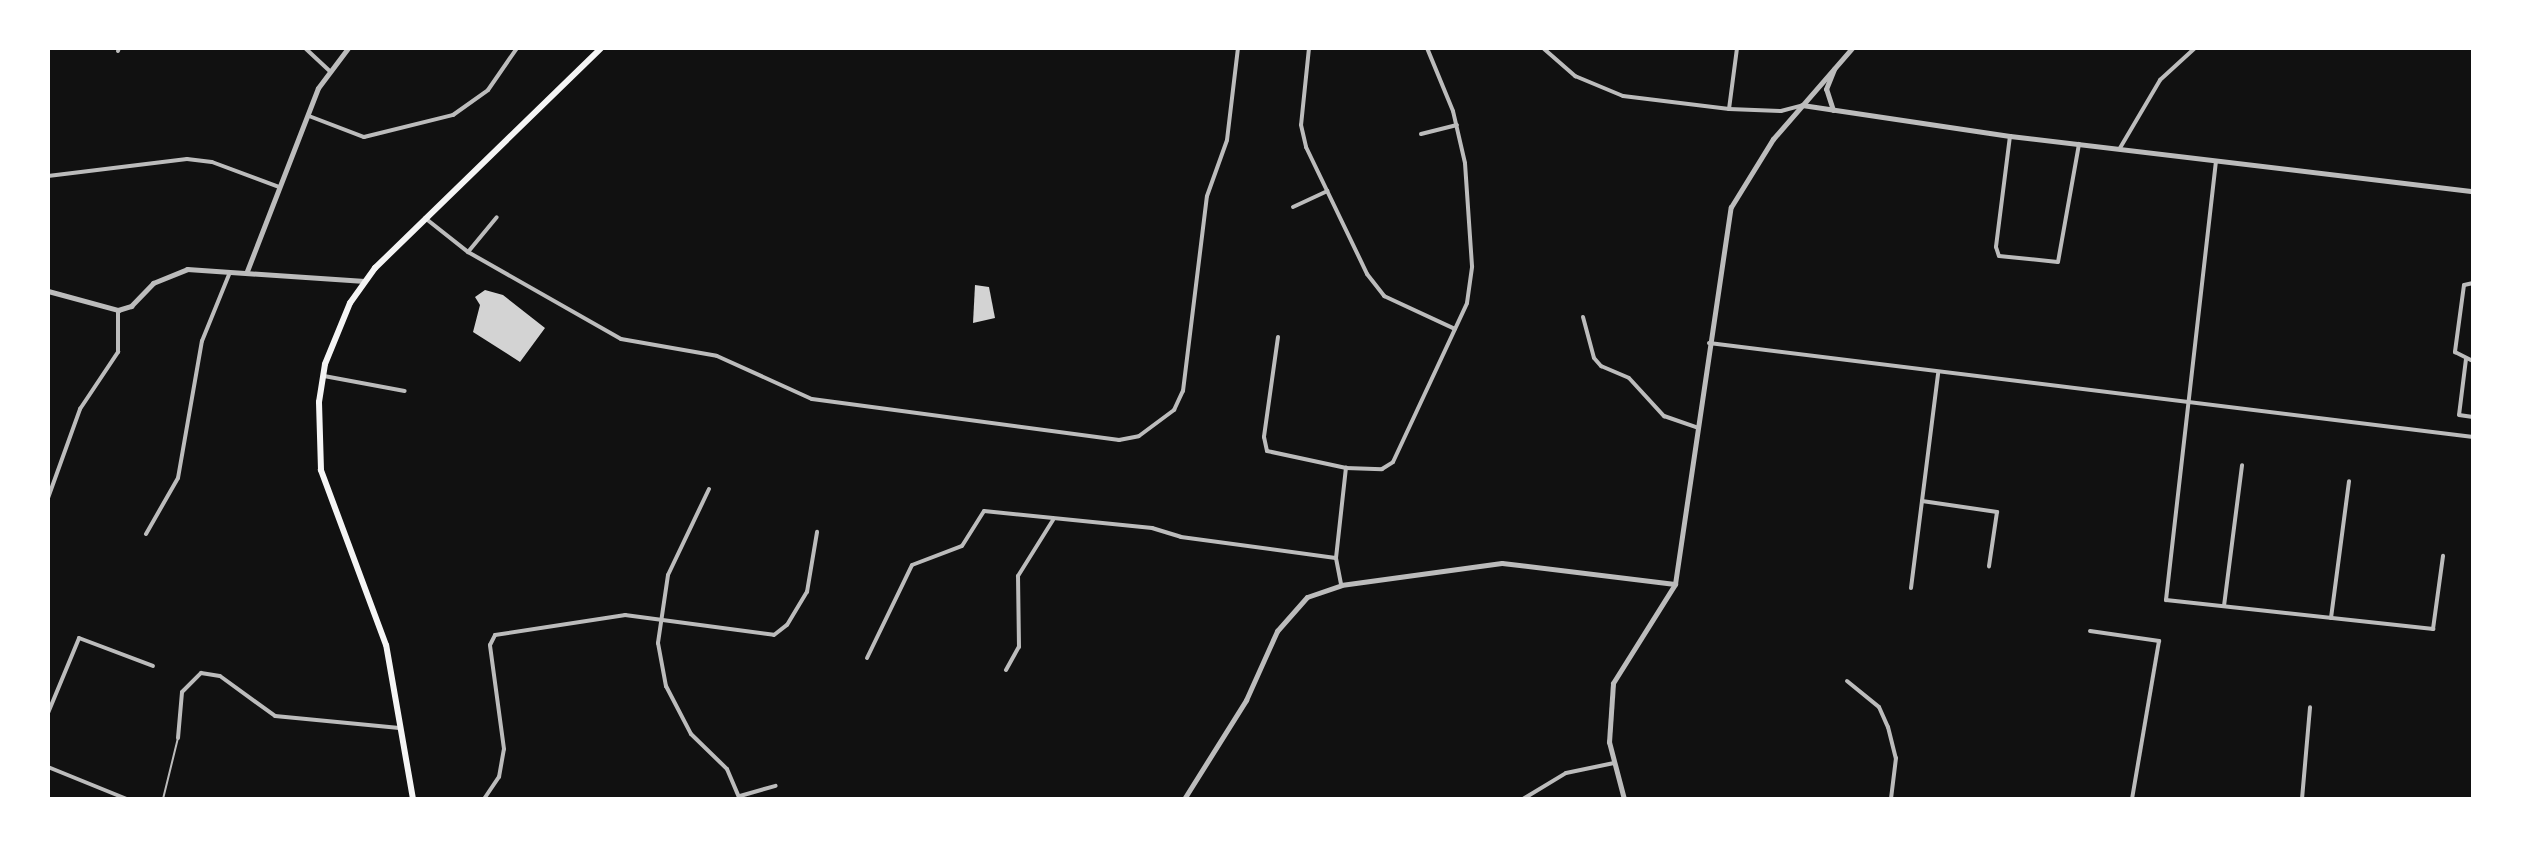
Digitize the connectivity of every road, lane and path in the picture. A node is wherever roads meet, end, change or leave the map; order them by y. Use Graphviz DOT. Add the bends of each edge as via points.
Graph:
graph roads {
  1 [pos="305,48"];
  2 [pos="348,48"];
  3 [pos="517,48"];
  4 [pos="601,48"];
  5 [pos="1238,48"];
  6 [pos="1309,48"];
  7 [pos="1427,48"];
  8 [pos="1543,48"];
  9 [pos="1737,48"];
  10 [pos="1852,48"];
  11 [pos="2195,48"];
  12 [pos="1836,65"];
  13 [pos="329,70"];
  14 [pos="1802,105"];
  15 [pos="1729,109"];
  16 [pos="1833,110"];
  17 [pos="309,116"];
  18 [pos="1457,125"];
  19 [pos="1421,134"];
  20 [pos="2010,136"];
  21 [pos="2079,144"];
  22 [pos="2120,148"];
  23 [pos="2216,161"];
  24 [pos="48,176"];
  25 [pos="281,188"];
  26 [pos="1327,191"];
  27 [pos="2473,191"];
  28 [pos="1293,207"];
  29 [pos="424,217"];
  30 [pos="497,217"];
  31 [pos="468,252"];
  32 [pos="231,270"];
  33 [pos="247,271"];
  34 [pos="365,281"];
  35 [pos="2473,283"];
  36 [pos="48,291"];
  37 [pos="118,310"];
  38 [pos="1583,317"];
  39 [pos="1455,329"];
  40 [pos="1278,337"];
  41 [pos="1709,343"];
  42 [pos="2466,359"];
  43 [pos="2473,361"];
  44 [pos="1938,374"];
  45 [pos="323,376"];
  46 [pos="405,391"];
  47 [pos="2185,403"];
  48 [pos="2473,417"];
  49 [pos="1696,427"];
  50 [pos="2473,437"];
  51 [pos="2242,465"];
  52 [pos="1346,468"];
  53 [pos="2349,481"];
  54 [pos="709,489"];
  55 [pos="48,498"];
  56 [pos="1922,501"];
  57 [pos="1053,520"];
  58 [pos="817,532"];
  59 [pos="146,534"];
  60 [pos="2443,556"];
  61 [pos="1336,558"];
  62 [pos="1989,566"];
  63 [pos="1675,584"];
  64 [pos="1341,585"];
  65 [pos="1911,588"];
  66 [pos="2224,606"];
  67 [pos="2331,618"];
  68 [pos="661,620"];
  69 [pos="2090,631"];
  70 [pos="867,658"];
  71 [pos="153,666"];
  72 [pos="1006,670"];
  73 [pos="1847,681"];
  74 [pos="2310,707"];
  75 [pos="48,713"];
  76 [pos="401,728"];
  77 [pos="178,738"];
  78 [pos="1614,763"];
  79 [pos="48,767"];
  80 [pos="776,786"];
  81 [pos="740,798"];
  82 [pos="127,799"];
  83 [pos="163,799"];
  84 [pos="413,799"];
  85 [pos="484,799"];
  86 [pos="1184,799"];
  87 [pos="1523,799"];
  88 [pos="1624,799"];
  89 [pos="1891,799"];
  90 [pos="2132,799"];
  91 [pos="2302,799"];
  1 -- 13 [label="street"];
  2 -- 13 [label="street"];
  3 -- 17 [label="street" via="488,90 453,115 364,137"];
  4 -- 29 [label="main road"];
  5 -- 31 [label="street" via="1227,140 1207,196 1183,391 1174,410 1139,436 1119,440 812,399 717,356 621,339"];
  6 -- 26 [label="street" via="1301,125"];
  7 -- 18 [label="street"];
  8 -- 15 [label="street" via="1575,76 1603,91"];
  9 -- 15 [label="street"];
  10 -- 12 [label="street"];
  11 -- 22 [label="street" via="2160,80"];
  12 -- 14 [label="street"];
  12 -- 16 [label="street" via="1826,89"];
  13 -- 17 [label="street"];
  14 -- 15 [label="street" via="1781,111"];
  14 -- 16 [label="street"];
  14 -- 41 [label="street" via="1751,171 1731,207"];
  16 -- 20 [label="street"];
  17 -- 25 [label="street"];
  18 -- 19 [label="street"];
  18 -- 39 [label="street" via="1467,175 1472,266 1467,303"];
  20 -- 21 [label="street"];
  20 -- 21 [label="street" via="1999,256 2058,262"];
  21 -- 22 [label="street"];
  22 -- 23 [label="street"];
  23 -- 27 [label="street"];
  23 -- 47 [label="street"];
  24 -- 25 [label="street" via="187,159 212,162"];
  25 -- 33 [label="street"];
  26 -- 28 [label="street"];
  26 -- 39 [label="street" via="1367,274 1384,296"];
  29 -- 31 [label="street"];
  29 -- 34 [label="main road"];
  30 -- 31 [label="street"];
  32 -- 33 [label="street"];
  32 -- 37 [label="street" via="174,273"];
  32 -- 59 [label="street" via="202,341 178,478"];
  33 -- 34 [label="street"];
  34 -- 45 [label="main road" via="340,324"];
  35 -- 42 [label="street" via="2464,285 2455,352"];
  36 -- 37 [label="street"];
  37 -- 55 [label="street" via="118,352 80,409"];
  38 -- 49 [label="street" via="1601,366 1629,378 1664,416"];
  39 -- 52 [label="street" via="1393,462 1382,469"];
  40 -- 52 [label="street" via="1264,437 1267,451"];
  41 -- 44 [label="street"];
  41 -- 49 [label="street"];
  42 -- 43 [label="street"];
  42 -- 48 [label="street" via="2459,415"];
  44 -- 47 [label="street"];
  44 -- 56 [label="street"];
  45 -- 46 [label="street"];
  45 -- 76 [label="main road" via="321,470 386,645"];
  47 -- 50 [label="street"];
  47 -- 66 [label="street" via="2166,600"];
  49 -- 63 [label="street"];
  51 -- 66 [label="street"];
  52 -- 61 [label="street"];
  53 -- 67 [label="street"];
  54 -- 68 [label="street" via="668,575"];
  56 -- 62 [label="street" via="1997,512"];
  56 -- 65 [label="street"];
  57 -- 61 [label="street" via="1152,528 1181,537"];
  57 -- 70 [label="street" via="984,511 962,546 912,565"];
  57 -- 72 [label="street" via="1018,576 1019,647"];
  58 -- 68 [label="street" via="807,592 787,625 774,635"];
  60 -- 67 [label="street" via="2433,629"];
  61 -- 64 [label="street"];
  63 -- 64 [label="street" via="1502,563"];
  63 -- 78 [label="street" via="1616,670 1608,717"];
  64 -- 86 [label="street" via="1307,597 1287,615 1246,700"];
  66 -- 67 [label="street"];
  68 -- 81 [label="street" via="658,643 666,686 691,734 727,769"];
  68 -- 85 [label="street" via="625,615 495,635 490,645 504,749 499,777"];
  69 -- 90 [label="street" via="2159,641"];
  71 -- 75 [label="street" via="79,638"];
  73 -- 89 [label="street" via="1879,707 1888,727 1896,758"];
  74 -- 91 [label="street"];
  76 -- 77 [label="street" via="275,716 220,676 201,673 182,692"];
  76 -- 84 [label="main road"];
  77 -- 83 [label="lane"];
  78 -- 87 [label="street" via="1566,773"];
  78 -- 88 [label="street"];
  79 -- 82 [label="street"];
  80 -- 81 [label="street"];
}
